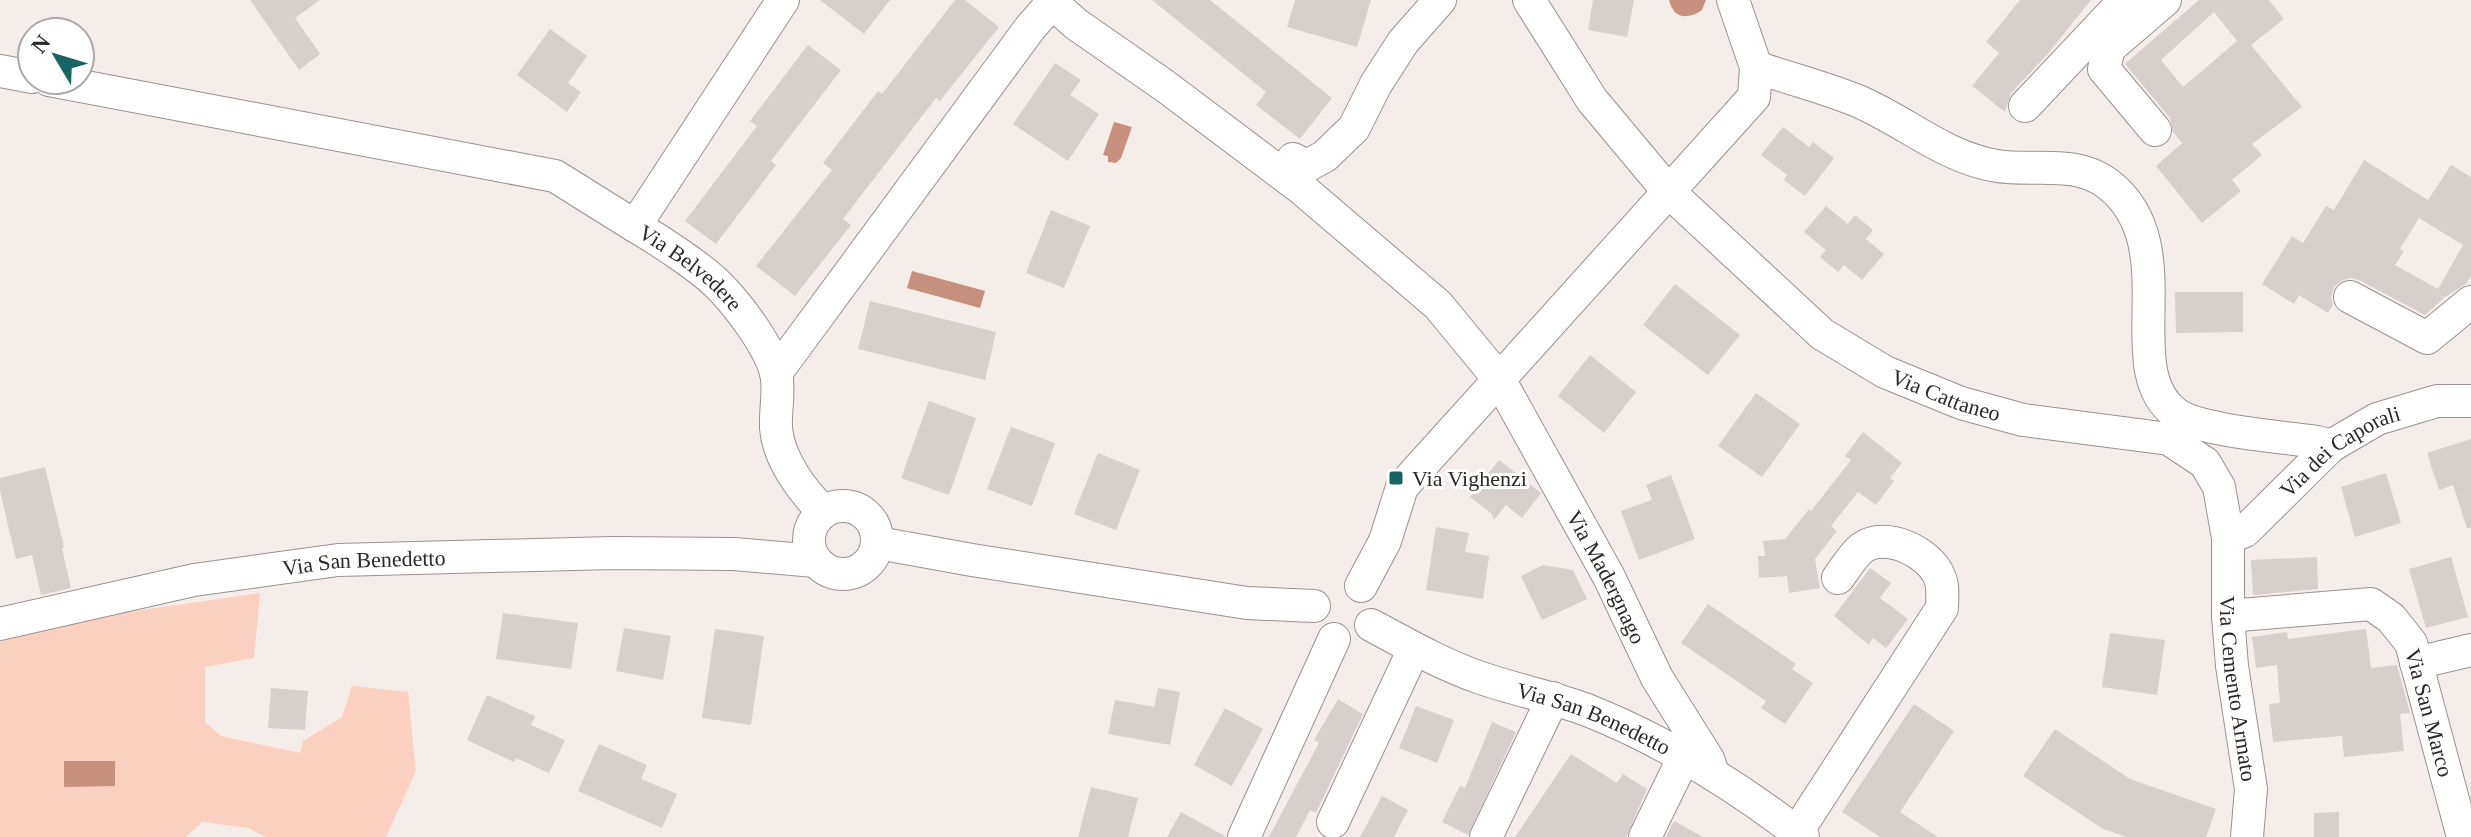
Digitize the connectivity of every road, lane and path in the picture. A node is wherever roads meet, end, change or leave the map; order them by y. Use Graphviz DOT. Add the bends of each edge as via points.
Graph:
graph roads {
  1 [pos="783,0"];
  2 [pos="1440,0"];
  3 [pos="1529,0"];
  4 [pos="1733,0"];
  5 [pos="2125,0"];
  6 [pos="2165,0"];
  7 [pos="1050,2"];
  8 [pos="1756,67"];
  9 [pos="96,89"];
  10 [pos="2025,106"];
  11 [pos="2155,130"];
  12 [pos="1293,159"];
  13 [pos="1668,191"];
  14 [pos="635,226"];
  15 [pos="2350,297"];
  16 [pos="2471,302"];
  17 [pos="776,373"];
  18 [pos="1499,379"];
  19 [pos="2471,401"];
  20 [pos="2331,446"];
  21 [pos="815,535"];
  22 [pos="2228,538"];
  23 [pos="878,543"];
  24 [pos="1838,578"];
  25 [pos="1361,586"];
  26 [pos="1314,606"];
  27 [pos="2228,616"];
  28 [pos="0,624"];
  29 [pos="1371,625"];
  30 [pos="1334,639"];
  31 [pos="1414,649"];
  32 [pos="2471,650"];
  33 [pos="2416,663"];
  34 [pos="1553,698"];
  35 [pos="1684,757"];
  36 [pos="1713,773"];
  37 [pos="1333,822"];
  38 [pos="1800,835"];
  39 [pos="1244,837"];
  40 [pos="1486,837"];
  41 [pos="1645,837"];
  42 [pos="2247,837"];
  43 [pos="2463,837"];
  1 -- 14 [label="street, Via Belvedere"];
  2 -- 12 [label="street" via="1403,42 1354,128 1307,166"];
  3 -- 13 [label="street, Via Cattaneo" via="1592,100"];
  4 -- 8 [label="street"];
  5 -- 10 [label="street"];
  6 -- 11 [label="street" via="2109,48 2104,69"];
  7 -- 17 [label="street"];
  7 -- 18 [label="street, Via Madergnago" via="1343,223 1438,305"];
  8 -- 13 [label="street" via="1754,97"];
  8 -- 20 [label="street" via="1860,102 1950,151 1996,166 2085,171 2109,185 2134,211 2149,259 2149,363 2158,391 2175,413 2206,426"];
  9 -- 14 [label="street" via="555,176"];
  13 -- 18 [label="street"];
  13 -- 22 [label="street, Via Cattaneo" via="1822,334 1885,372 1961,403 2023,420 2169,439 2205,463 2219,487"];
  14 -- 17 [label="street, Via Belvedere" via="723,289"];
  15 -- 16 [label="street" via="2427,338"];
  17 -- 21 [label="street, Via Belvedere" via="776,432 789,466 810,498"];
  18 -- 25 [label="street" via="1402,487 1385,541"];
  18 -- 36 [label="street, Via Madergnago"];
  19 -- 20 [label="street, Via dei Caporali" via="2437,401 2377,419"];
  20 -- 22 [label="street, Via dei Caporali" via="2245,531"];
  21 -- 23 [label="street, Via San Benedetto" via="844,505 872,521"];
  21 -- 23 [label="street" via="828,571 844,575 860,570"];
  21 -- 28 [label="street, Via San Benedetto" via="734,554 338,560 194,580"];
  22 -- 27 [label="street, Via Cemento Armato"];
  23 -- 26 [label="street" via="1247,603"];
  24 -- 38 [label="street" via="1862,548 1875,543 1906,545 1938,573 1942,608"];
  25 -- 26 [label="street" via="1350,581 1326,586"];
  25 -- 29 [label="street" via="1372,599"];
  26 -- 30 [label="street" via="1316,623"];
  27 -- 33 [label="street, Via San Marco" via="2371,604 2411,643"];
  27 -- 42 [label="street, Via Cemento Armato" via="2251,789"];
  29 -- 30 [label="street" via="1348,641"];
  29 -- 31 [label="street, Via San Benedetto"];
  30 -- 39 [label="street"];
  31 -- 34 [label="street, Via San Benedetto" via="1481,678"];
  31 -- 37 [label="street"];
  32 -- 33 [label="street"];
  33 -- 43 [label="street, Via San Marco"];
  34 -- 35 [label="street, Via San Benedetto"];
  34 -- 40 [label="street"];
  35 -- 36 [label="street, Via San Benedetto"];
  35 -- 41 [label="street"];
  36 -- 38 [label="street, Via San Benedetto"];
}
